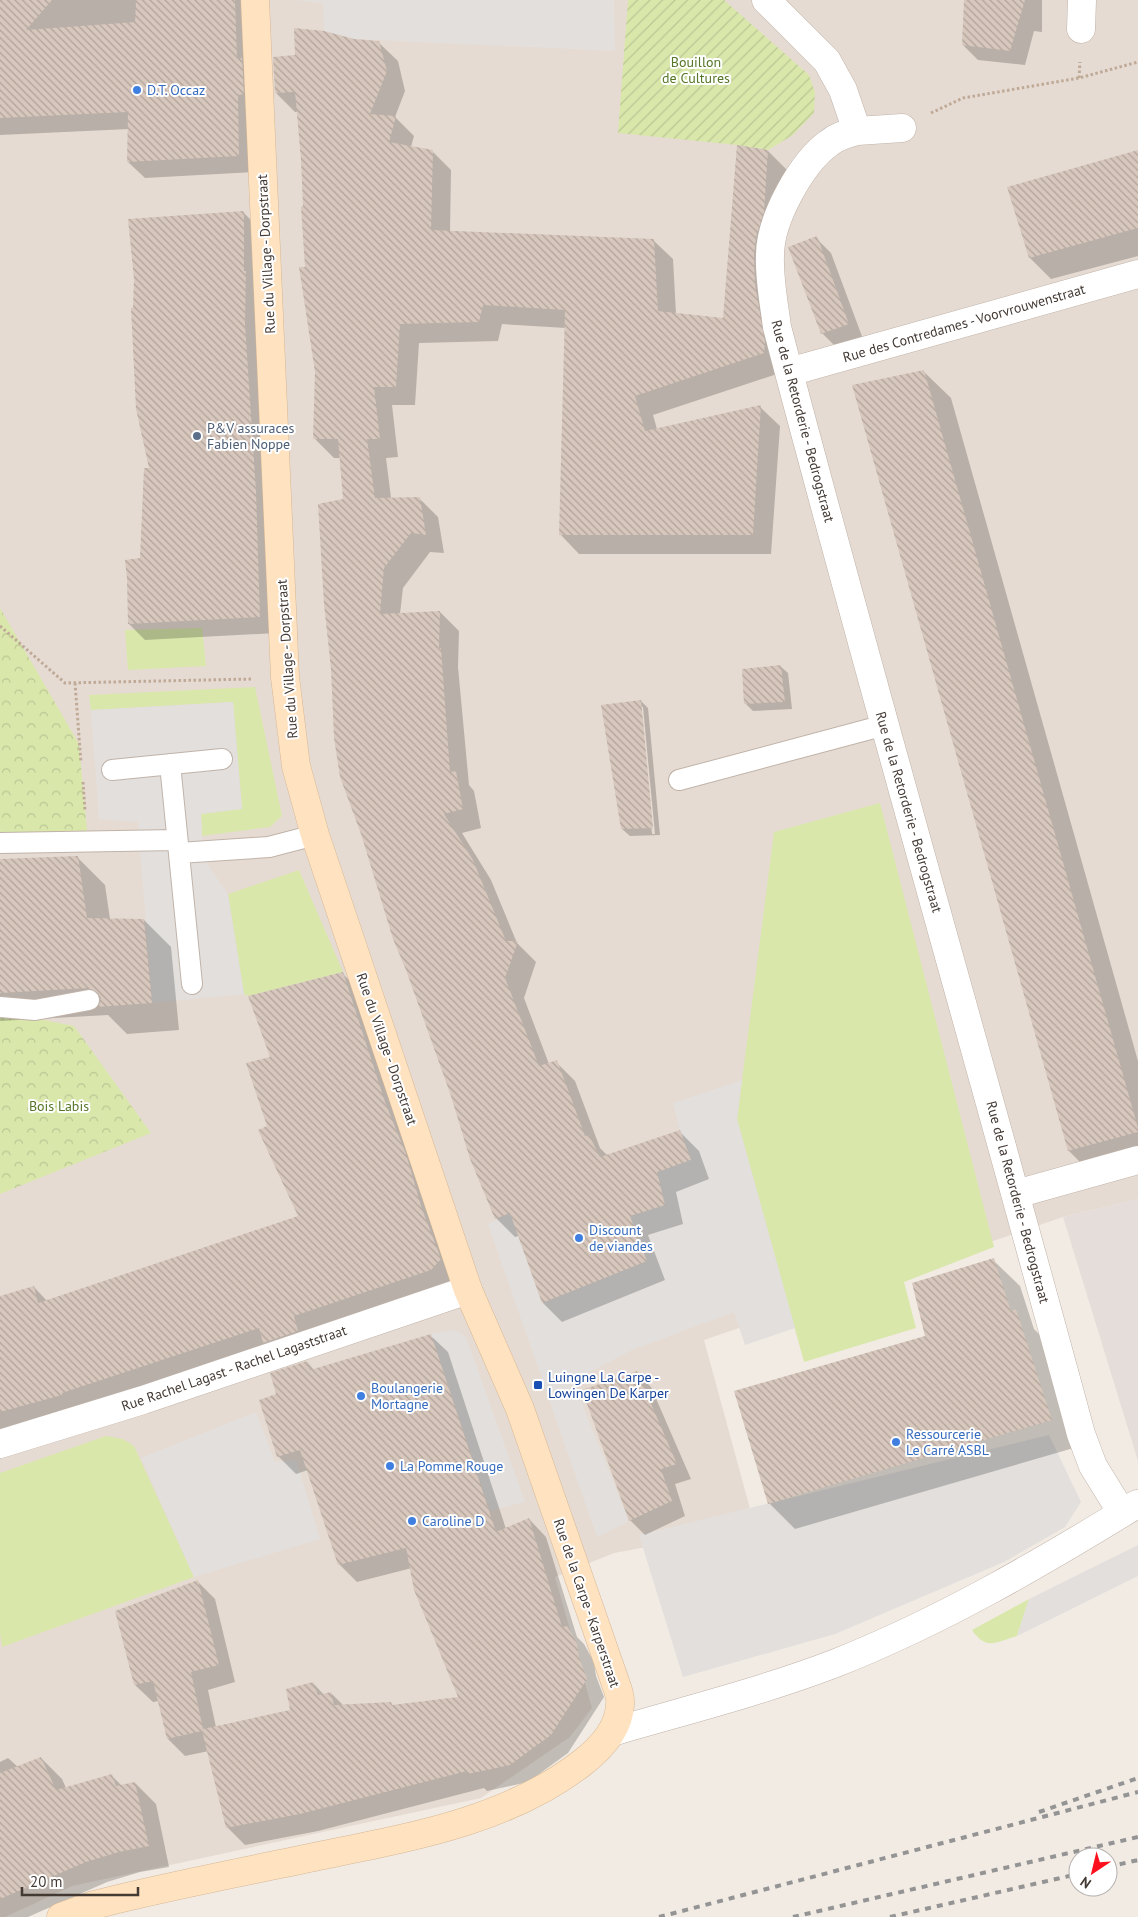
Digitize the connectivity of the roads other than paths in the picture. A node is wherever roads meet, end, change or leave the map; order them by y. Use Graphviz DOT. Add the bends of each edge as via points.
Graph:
graph roads {
  1 [pos="255,0"];
  2 [pos="766,0"];
  3 [pos="1082,0"];
  4 [pos="1081,29"];
  5 [pos="902,128"];
  6 [pos="857,131"];
  7 [pos="1138,274"];
  8 [pos="789,372"];
  9 [pos="885,725"];
  10 [pos="222,759"];
  11 [pos="170,764"];
  12 [pos="112,770"];
  13 [pos="679,780"];
  14 [pos="315,834"];
  15 [pos="0,843"];
  16 [pos="178,846"];
  17 [pos="192,984"];
  18 [pos="89,1000"];
  19 [pos="0,1007"];
  20 [pos="1138,1160"];
  21 [pos="1016,1194"];
  22 [pos="468,1290"];
  23 [pos="0,1444"];
  24 [pos="1130,1508"];
  25 [pos="612,1732"];
  26 [pos="61,1917"];
  1 -- 14 [label="street, Rue du Village - Dorpstraat" via="285,677 296,766"];
  2 -- 6 [label="street" via="827,61 843,90"];
  3 -- 4 [label="street"];
  5 -- 6 [label="street, Rue de la Retorderie - Bedrogstraat"];
  6 -- 8 [label="street, Rue de la Retorderie - Bedrogstraat" via="839,136 827,144 803,171 771,239 777,327"];
  7 -- 8 [label="street, Rue des Contredames - Voorvrouwenstraat"];
  8 -- 9 [label="street, Rue de la Retorderie - Bedrogstraat"];
  9 -- 13 [label="lane"];
  9 -- 21 [label="street, Rue de la Retorderie - Bedrogstraat"];
  10 -- 11 [label="lane"];
  11 -- 12 [label="lane"];
  11 -- 16 [label="lane"];
  14 -- 16 [label="lane" via="269,847"];
  14 -- 22 [label="street, Rue du Village - Dorpstraat"];
  15 -- 16 [label="lane"];
  16 -- 17 [label="lane"];
  18 -- 19 [label="lane" via="35,1010"];
  20 -- 21 [label="street"];
  21 -- 24 [label="street, Rue de la Retorderie - Bedrogstraat" via="1086,1452"];
  22 -- 23 [label="street, Rue Rachel Lagast - Rachel Lagaststraat" via="143,1400"];
  22 -- 25 [label="street, Rue de la Carpe - Karperstraat" via="520,1409 618,1690 620,1704"];
  24 -- 25 [label="street" via="1047,1559 877,1646 790,1680"];
  25 -- 26 [label="street, Rue de la Carpe - Karperstraat" via="601,1746 572,1770 536,1792 490,1813 385,1842 118,1899"];
}
